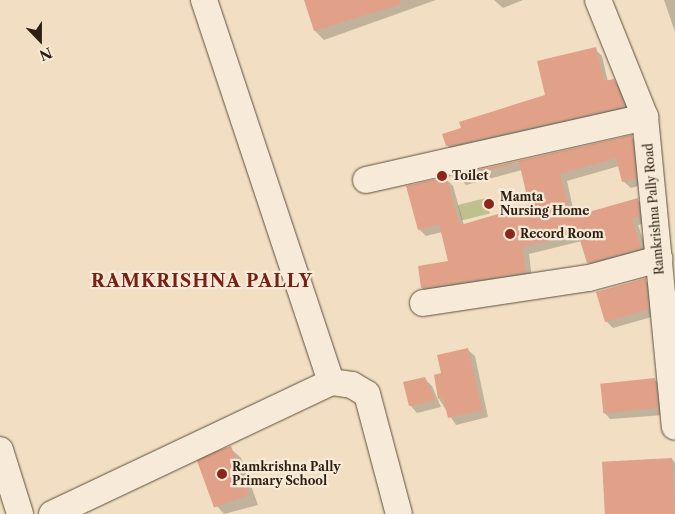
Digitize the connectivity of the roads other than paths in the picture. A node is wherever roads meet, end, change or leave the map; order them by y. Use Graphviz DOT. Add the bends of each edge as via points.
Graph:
graph roads {
  1 [pos="204,0"];
  2 [pos="598,0"];
  3 [pos="646,117"];
  4 [pos="366,180"];
  5 [pos="659,260"];
  6 [pos="423,303"];
  7 [pos="331,382"];
  8 [pos="675,427"];
  9 [pos="0,450"];
  10 [pos="20,514"];
  11 [pos="52,514"];
  12 [pos="399,514"];
  1 -- 7 [label="street"];
  2 -- 3 [label="street, Ramkrishna Pally Road"];
  3 -- 4 [label="street"];
  3 -- 5 [label="street, Ramkrishna Pally Road"];
  5 -- 6 [label="street" via="589,278"];
  5 -- 8 [label="street, Ramkrishna Pally Road"];
  7 -- 11 [label="street"];
  7 -- 12 [label="street" via="352,385 366,394"];
  9 -- 10 [label="street"];
}
